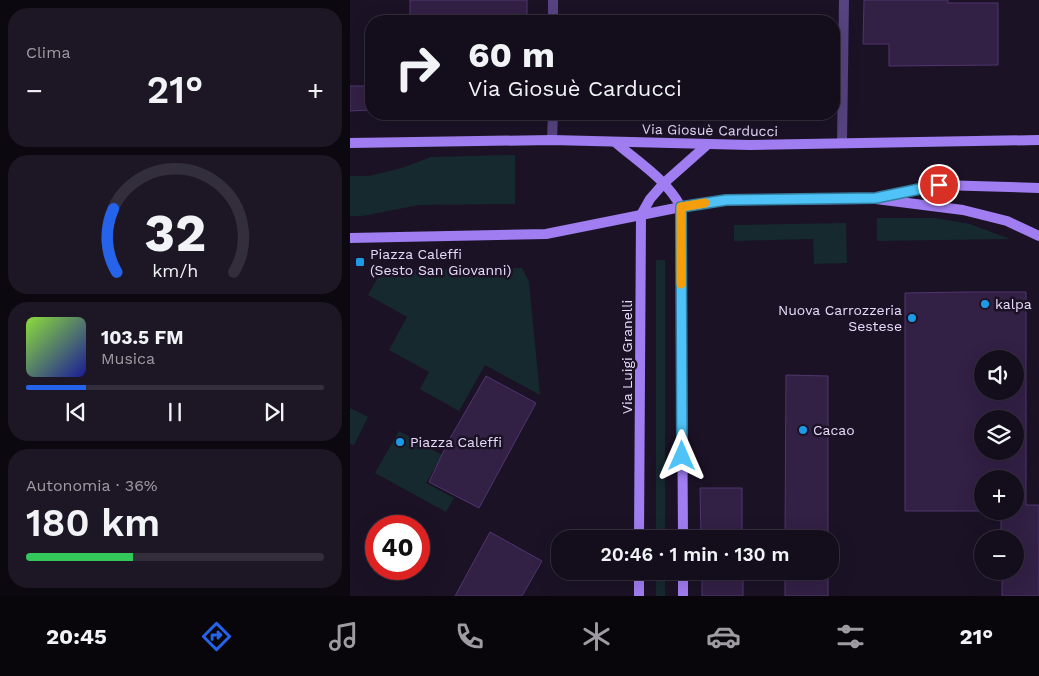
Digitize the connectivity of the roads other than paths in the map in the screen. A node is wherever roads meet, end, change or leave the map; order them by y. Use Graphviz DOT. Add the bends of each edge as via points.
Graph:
graph roads {
  1 [pos="553,0"];
  2 [pos="844,0"];
  3 [pos="553,15"];
  4 [pos="552,120"];
  5 [pos="552,140"];
  6 [pos="1039,140"];
  7 [pos="1025,141"];
  8 [pos="615,142"];
  9 [pos="350,143"];
  10 [pos="842,143"];
  11 [pos="708,144"];
  12 [pos="1039,146"];
  13 [pos="664,183"];
  14 [pos="1039,188"];
  15 [pos="876,198"];
  16 [pos="681,207"];
  17 [pos="641,215"];
  18 [pos="1039,236"];
  19 [pos="350,238"];
  20 [pos="639,530"];
  21 [pos="683,530"];
  22 [pos="639,580"];
  23 [pos="683,580"];
  24 [pos="639,596"];
  25 [pos="683,596"];
  1 -- 3 [label="street"];
  2 -- 10 [label="street"];
  4 -- 5 [label="street"];
  5 -- 8 [label="main road, Via Giosuè Carducci"];
  5 -- 9 [label="main road, Via Giosuè Carducci"];
  6 -- 7 [label="main road, Via Giosuè Carducci"];
  7 -- 10 [label="main road, Via Giosuè Carducci"];
  7 -- 12 [label="main road"];
  8 -- 11 [label="main road, Via Giosuè Carducci"];
  8 -- 13 [label="main road"];
  10 -- 11 [label="main road, Via Giosuè Carducci"];
  11 -- 13 [label="main road"];
  13 -- 16 [label="main road"];
  13 -- 17 [label="main road" via="650,198"];
  14 -- 15 [label="main road" via="939,185"];
  15 -- 16 [label="main road" via="726,200"];
  15 -- 18 [label="main road" via="963,210 1007,221"];
  16 -- 17 [label="main road"];
  16 -- 21 [label="main road"];
  17 -- 19 [label="main road" via="546,234"];
  17 -- 20 [label="main road, Via Luigi Granelli"];
  22 -- 24 [label="main road"];
  23 -- 25 [label="main road"];
}
